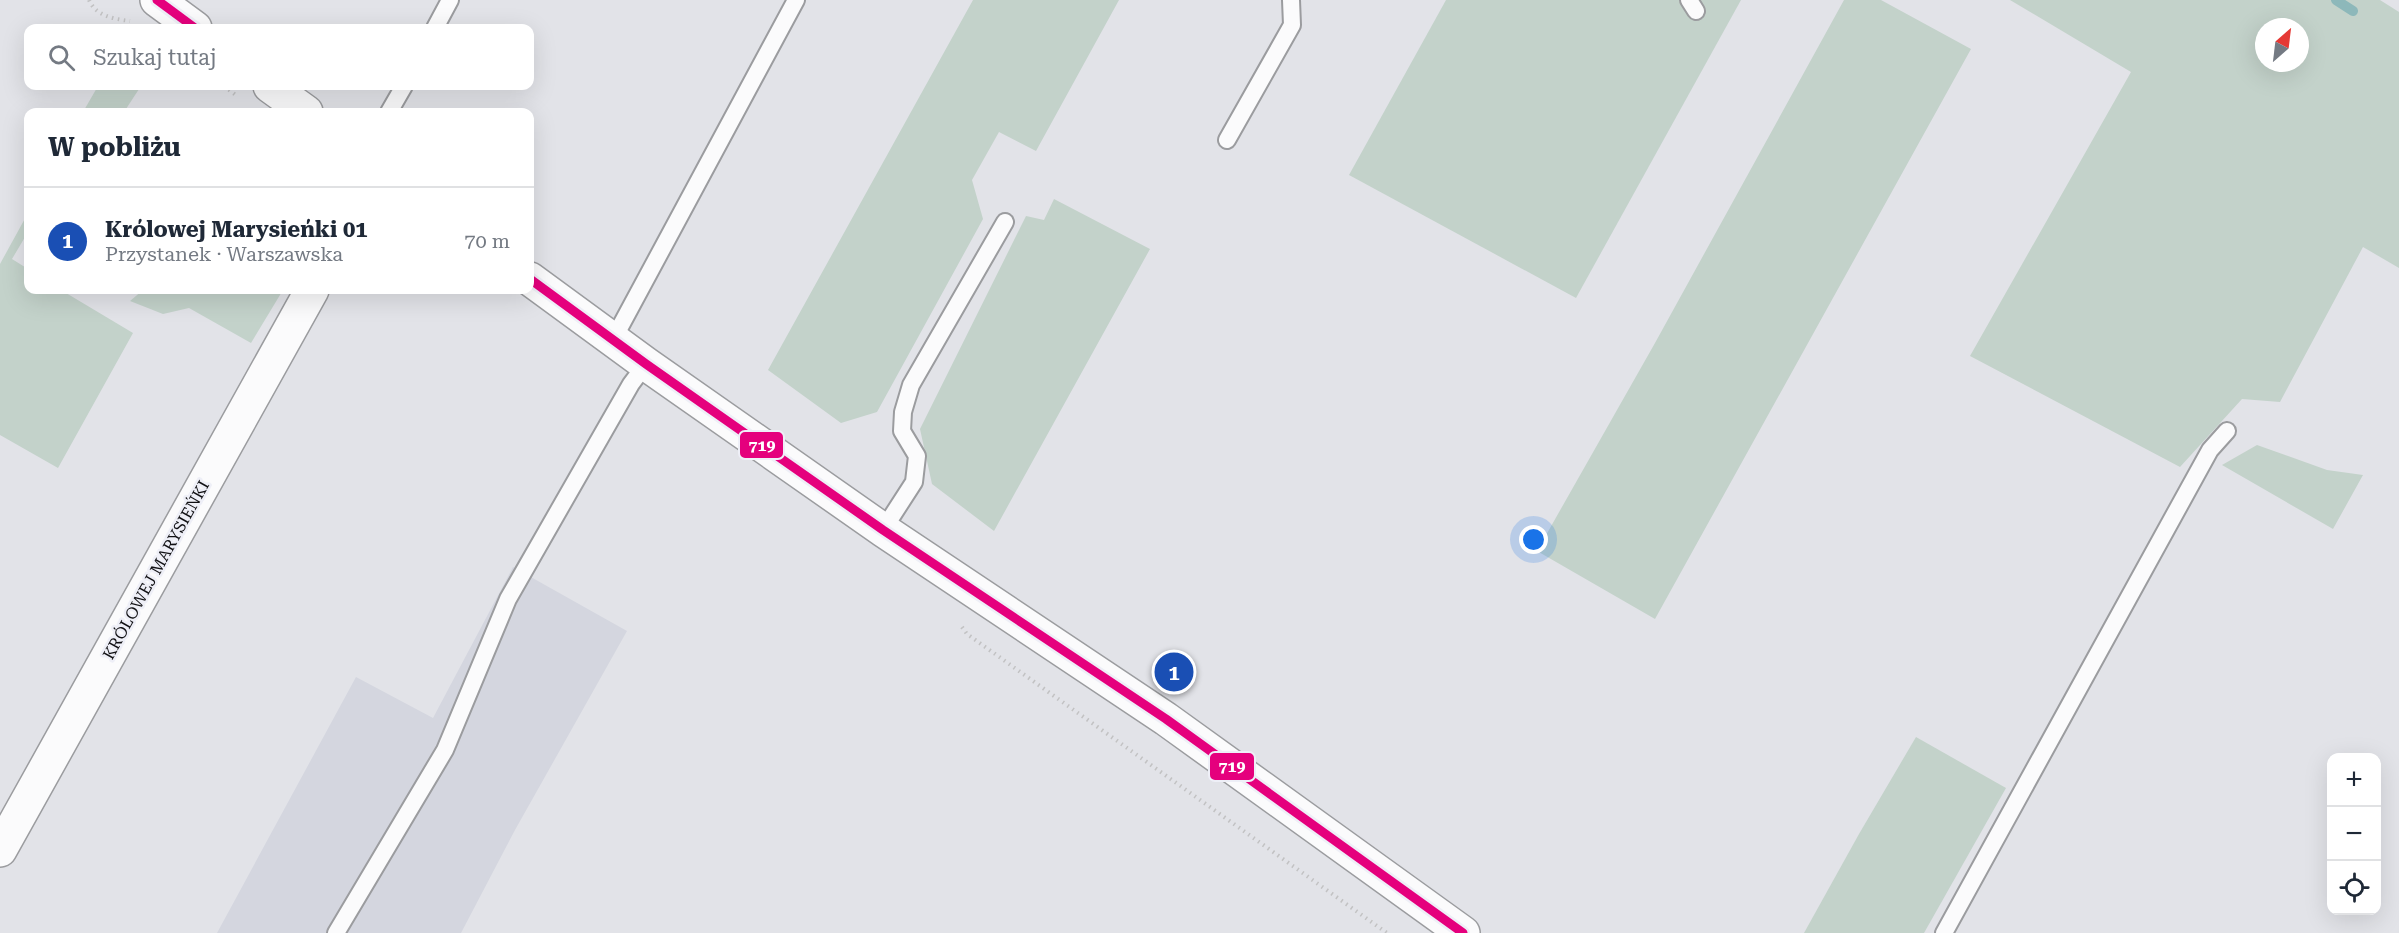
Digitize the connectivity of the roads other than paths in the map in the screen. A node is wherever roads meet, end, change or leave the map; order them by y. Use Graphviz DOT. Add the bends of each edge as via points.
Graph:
graph roads {
  1 [pos="158,0"];
  2 [pos="450,0"];
  3 [pos="796,0"];
  4 [pos="1290,0"];
  5 [pos="190,24"];
  6 [pos="437,24"];
  7 [pos="276,90"];
  8 [pos="402,90"];
  9 [pos="300,108"];
  10 [pos="391,108"];
  11 [pos="1227,140"];
  12 [pos="1005,222"];
  13 [pos="534,282"];
  14 [pos="310,294"];
  15 [pos="614,340"];
  16 [pos="646,364"];
  17 [pos="2227,431"];
  18 [pos="883,530"];
  19 [pos="0,850"];
  20 [pos="336,933"];
  21 [pos="1463,933"];
  22 [pos="1944,933"];
  1 -- 5 [label="main road"];
  2 -- 6 [label="lane"];
  3 -- 15 [label="lane"];
  4 -- 11 [label="lane" via="1292,25"];
  7 -- 9 [label="main road"];
  8 -- 10 [label="lane"];
  12 -- 18 [label="lane" via="911,385 902,431 917,456 914,482"];
  13 -- 15 [label="main road"];
  14 -- 19 [label="main road, KRÓLOWEJ MARYSIEŃKI"];
  15 -- 16 [label="main road"];
  16 -- 18 [label="main road"];
  16 -- 20 [label="lane" via="508,599 446,750"];
  17 -- 22 [label="lane" via="2210,450"];
  18 -- 21 [label="main road" via="1166,719"];
}
